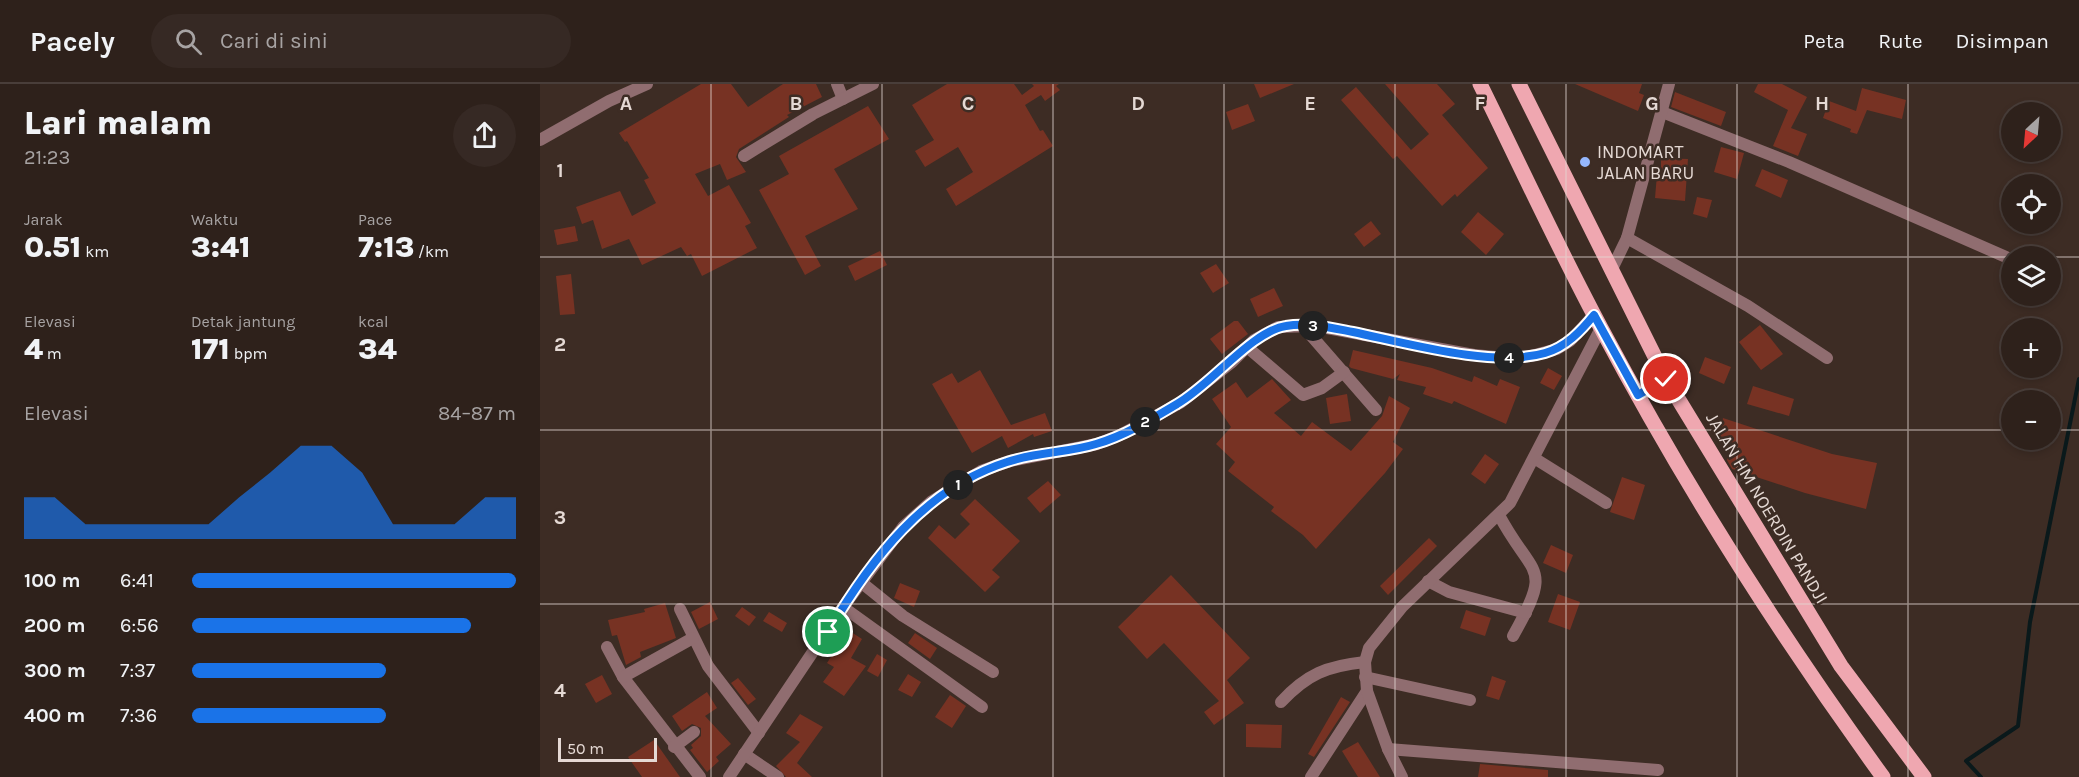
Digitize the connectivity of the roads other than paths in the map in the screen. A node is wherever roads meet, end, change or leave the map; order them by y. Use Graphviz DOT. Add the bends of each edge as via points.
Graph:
graph roads {
  1 [pos="647,84"];
  2 [pos="837,84"];
  3 [pos="873,84"];
  4 [pos="1480,84"];
  5 [pos="1519,84"];
  6 [pos="1669,84"];
  7 [pos="843,99"];
  8 [pos="1662,112"];
  9 [pos="540,140"];
  10 [pos="744,156"];
  11 [pos="1627,238"];
  12 [pos="2001,255"];
  13 [pos="1611,271"];
  14 [pos="1598,321"];
  15 [pos="1302,325"];
  16 [pos="1247,347"];
  17 [pos="1827,358"];
  18 [pos="1344,372"];
  19 [pos="1666,379"];
  20 [pos="1638,395"];
  21 [pos="1376,410"];
  22 [pos="1534,458"];
  23 [pos="1606,503"];
  24 [pos="1499,515"];
  25 [pos="1428,581"];
  26 [pos="862,583"];
  27 [pos="843,607"];
  28 [pos="680,609"];
  29 [pos="1526,613"];
  30 [pos="1513,636"];
  31 [pos="693,638"];
  32 [pos="607,647"];
  33 [pos="1365,662"];
  34 [pos="993,672"];
  35 [pos="623,677"];
  36 [pos="1365,677"];
  37 [pos="1367,691"];
  38 [pos="1470,700"];
  39 [pos="1281,702"];
  40 [pos="982,707"];
  41 [pos="694,732"];
  42 [pos="759,733"];
  43 [pos="674,747"];
  44 [pos="1388,749"];
  45 [pos="744,754"];
  46 [pos="1658,770"];
  47 [pos="700,777"];
  48 [pos="729,777"];
  49 [pos="778,777"];
  50 [pos="1311,777"];
  51 [pos="1402,777"];
  52 [pos="1883,777"];
  53 [pos="1924,777"];
  1 -- 9 [label="street"];
  2 -- 7 [label="street"];
  3 -- 7 [label="street"];
  4 -- 14 [label="main road"];
  5 -- 13 [label="main road, JALAN HM NOERDIN PANDJI"];
  6 -- 8 [label="street"];
  7 -- 10 [label="street"];
  8 -- 11 [label="street"];
  8 -- 12 [label="street" via="1789,162"];
  11 -- 13 [label="street"];
  11 -- 17 [label="street" via="1748,306"];
  13 -- 19 [label="main road, JALAN HM NOERDIN PANDJI"];
  14 -- 15 [label="street" via="1557,349 1506,358"];
  14 -- 20 [label="main road"];
  14 -- 22 [label="street"];
  15 -- 16 [label="street" via="1273,329"];
  15 -- 18 [label="street"];
  16 -- 18 [label="street" via="1303,394 1322,388"];
  16 -- 26 [label="street" via="1180,403 1120,435 981,471 942,495 903,527"];
  18 -- 21 [label="street"];
  19 -- 20 [label="main road"];
  19 -- 53 [label="main road, JALAN HM NOERDIN PANDJI" via="1841,666"];
  20 -- 52 [label="main road" via="1722,539"];
  22 -- 23 [label="street"];
  22 -- 24 [label="street"];
  24 -- 25 [label="street"];
  24 -- 29 [label="street" via="1536,573 1536,592"];
  25 -- 29 [label="street" via="1449,592"];
  25 -- 33 [label="street" via="1374,638"];
  26 -- 27 [label="street"];
  26 -- 34 [label="street" via="903,616"];
  27 -- 40 [label="street"];
  27 -- 42 [label="street"];
  28 -- 31 [label="street"];
  29 -- 30 [label="street"];
  31 -- 35 [label="street"];
  31 -- 42 [label="street" via="708,666"];
  32 -- 35 [label="street"];
  33 -- 36 [label="street"];
  33 -- 39 [label="street" via="1310,675"];
  35 -- 43 [label="street"];
  36 -- 37 [label="street"];
  36 -- 38 [label="street"];
  37 -- 44 [label="street"];
  37 -- 50 [label="street"];
  41 -- 43 [label="street"];
  42 -- 45 [label="street"];
  43 -- 47 [label="street"];
  44 -- 46 [label="street"];
  44 -- 51 [label="street"];
  45 -- 48 [label="street"];
  45 -- 49 [label="street"];
}
